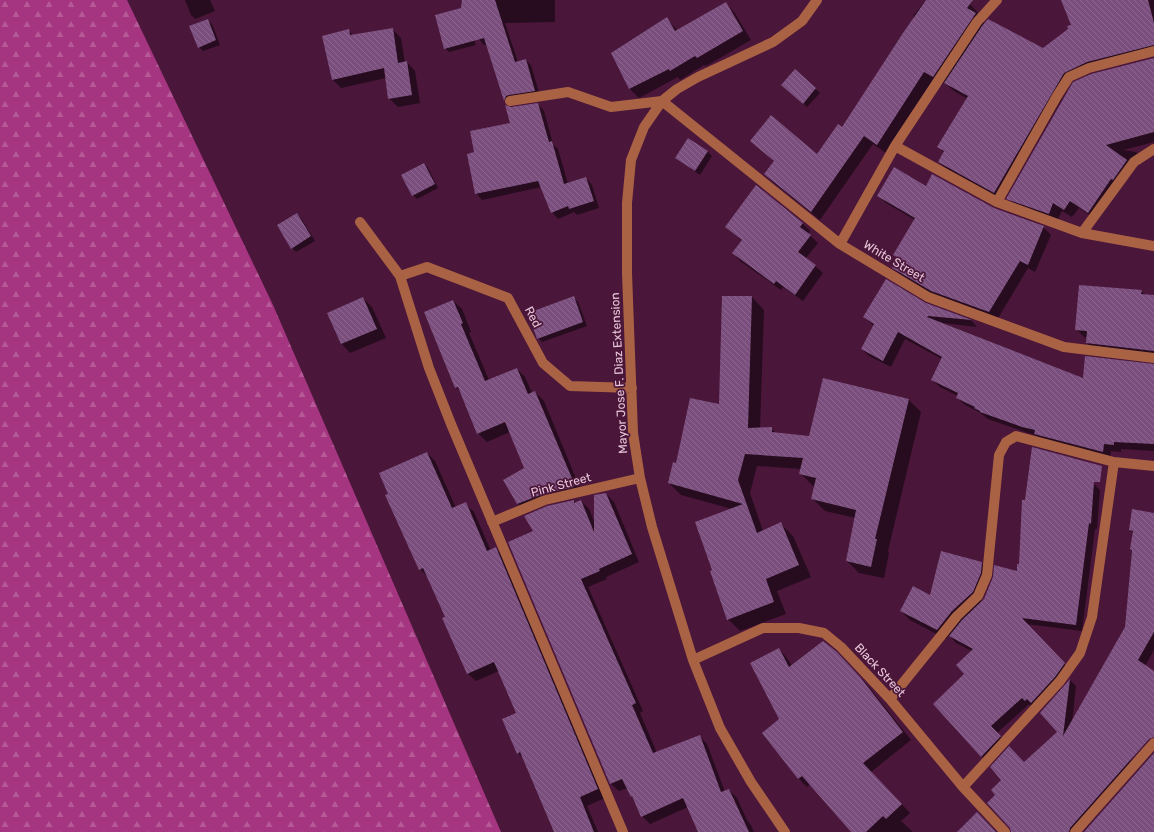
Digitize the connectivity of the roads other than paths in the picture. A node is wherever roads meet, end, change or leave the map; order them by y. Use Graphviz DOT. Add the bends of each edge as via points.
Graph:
graph roads {
  1 [pos="817,0"];
  2 [pos="997,0"];
  3 [pos="1154,51"];
  4 [pos="510,101"];
  5 [pos="662,101"];
  6 [pos="894,146"];
  7 [pos="1154,149"];
  8 [pos="997,202"];
  9 [pos="360,222"];
  10 [pos="1082,233"];
  11 [pos="840,244"];
  12 [pos="1154,246"];
  13 [pos="400,276"];
  14 [pos="1154,358"];
  15 [pos="632,388"];
  16 [pos="1114,462"];
  17 [pos="1154,466"];
  18 [pos="640,478"];
  19 [pos="492,522"];
  20 [pos="693,660"];
  21 [pos="890,699"];
  22 [pos="1154,743"];
  23 [pos="963,787"];
  24 [pos="623,832"];
  25 [pos="785,832"];
  26 [pos="1005,832"];
  27 [pos="1074,832"];
  1 -- 5 [label="street, Mayor Jose F. Diaz Extension" via="802,21 773,42 698,76"];
  2 -- 6 [label="street" via="977,22"];
  3 -- 8 [label="street" via="1089,68 1069,77"];
  4 -- 5 [label="street" via="568,92 611,107"];
  5 -- 11 [label="street, White Street"];
  5 -- 15 [label="street, Mayor Jose F. Diaz Extension" via="644,127 631,160 627,202 627,272"];
  6 -- 8 [label="street"];
  6 -- 11 [label="street"];
  7 -- 10 [label="street" via="1134,162"];
  8 -- 10 [label="street"];
  9 -- 13 [label="street"];
  10 -- 12 [label="street"];
  11 -- 14 [label="street, White Street" via="928,297 1064,347"];
  13 -- 15 [label="street, Red" via="427,267 508,298 543,363 570,386"];
  13 -- 19 [label="street" via="429,368"];
  15 -- 18 [label="street, Mayor Jose F. Diaz Extension" via="633,433"];
  16 -- 17 [label="street"];
  16 -- 21 [label="street" via="1016,436 1006,442 999,455 987,575 978,596 957,616"];
  16 -- 23 [label="street" via="1092,617 1080,653 1060,680"];
  18 -- 19 [label="street, Pink Street" via="545,500"];
  18 -- 20 [label="street, Mayor Jose F. Diaz Extension" via="652,527"];
  19 -- 24 [label="street"];
  20 -- 21 [label="street, Black Street" via="763,628 799,628 824,633 841,647"];
  20 -- 25 [label="street, Mayor Jose F. Diaz Extension" via="720,728 751,782"];
  21 -- 23 [label="street, Black Street"];
  22 -- 27 [label="street"];
  23 -- 26 [label="street, Black Street"];
}
